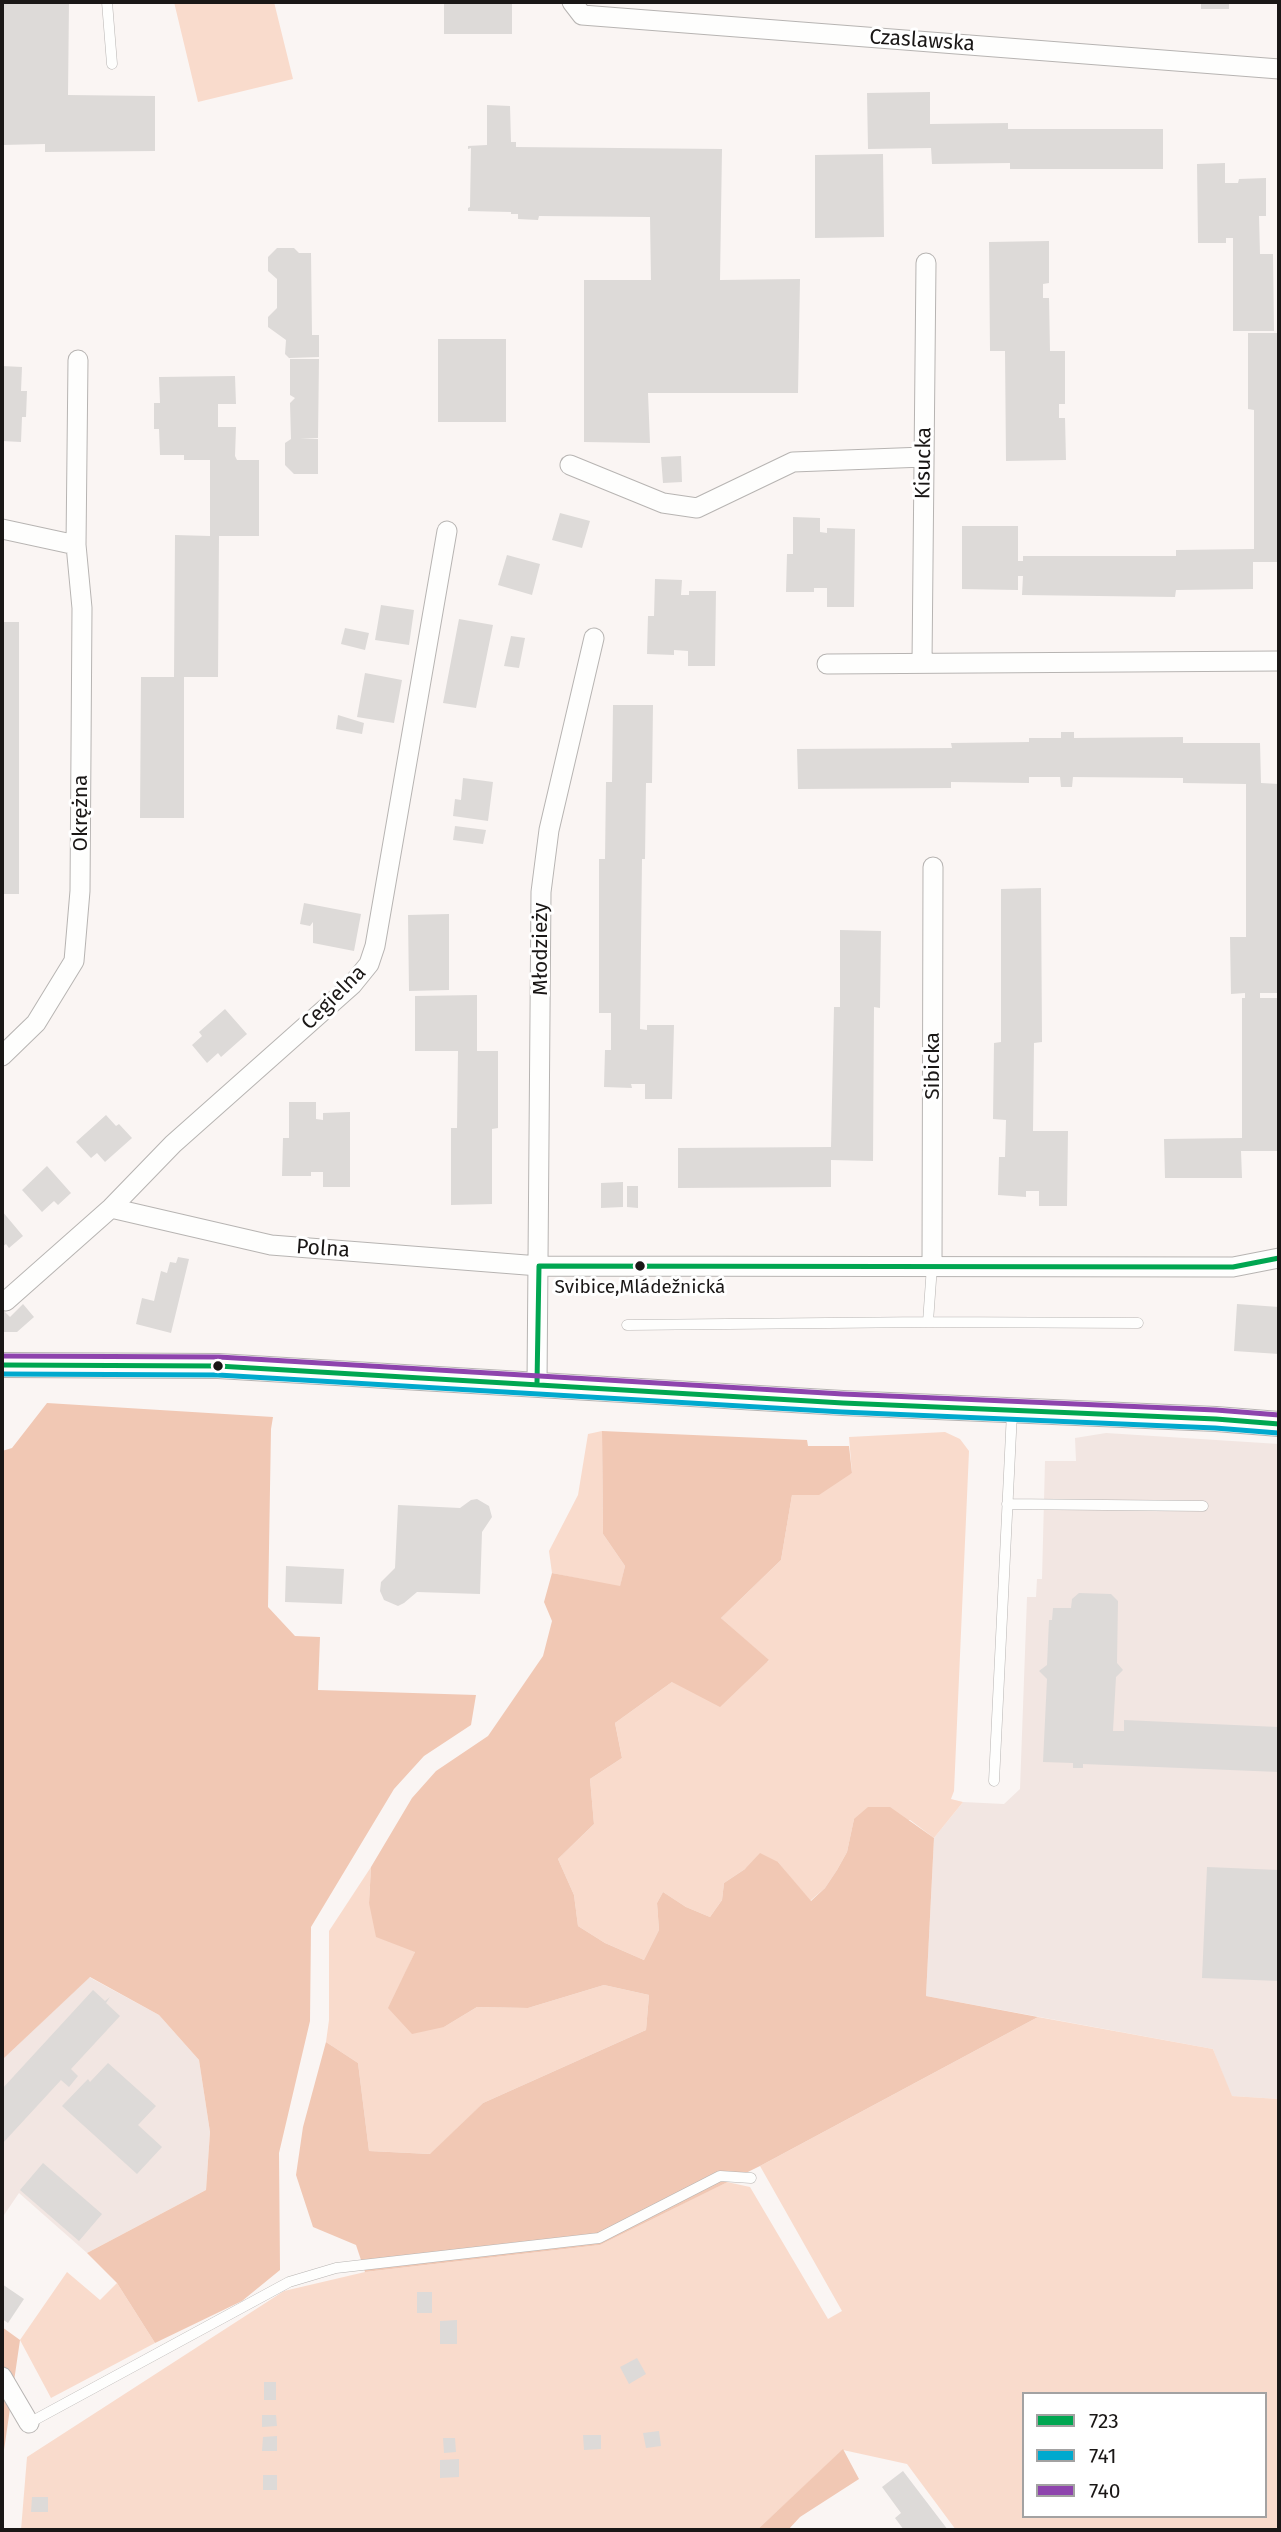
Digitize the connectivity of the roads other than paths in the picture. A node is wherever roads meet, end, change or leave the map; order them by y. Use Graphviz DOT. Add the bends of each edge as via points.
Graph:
graph roads {
  1 [pos="107,2"];
  2 [pos="572,2"];
  3 [pos="112,64"];
  4 [pos="1279,69"];
  5 [pos="926,263"];
  6 [pos="78,360"];
  7 [pos="924,457"];
  8 [pos="570,465"];
  9 [pos="2,529"];
  10 [pos="447,531"];
  11 [pos="76,545"];
  12 [pos="594,638"];
  13 [pos="1279,661"];
  14 [pos="922,663"];
  15 [pos="827,664"];
  16 [pos="933,867"];
  17 [pos="2,1056"];
  18 [pos="111,1208"];
  19 [pos="1279,1258"];
  20 [pos="540,1266"];
  21 [pos="932,1266"];
  22 [pos="6,1301"];
  23 [pos="928,1322"];
  24 [pos="1138,1323"];
  25 [pos="626,1325"];
  26 [pos="2,1364"];
  27 [pos="537,1383"];
  28 [pos="1012,1412"];
  29 [pos="1279,1423"];
  30 [pos="1007,1504"];
  31 [pos="1203,1506"];
  32 [pos="994,1781"];
  33 [pos="751,2178"];
  34 [pos="2,2377"];
  35 [pos="29,2423"];
  1 -- 3 [label="lane"];
  2 -- 4 [label="street, Czaslawska" via="582,15"];
  5 -- 7 [label="street, Kisucka"];
  6 -- 11 [label="street, Okrężna"];
  7 -- 8 [label="street" via="793,462 697,508 663,503"];
  7 -- 14 [label="street, Kisucka"];
  9 -- 11 [label="street"];
  10 -- 18 [label="street, Cegielna" via="369,964 352,985 173,1144"];
  11 -- 17 [label="street, Okrężna" via="82,622 80,891 74,961 36,1023"];
  12 -- 20 [label="street, Młodzieży" via="549,830 541,892"];
  13 -- 14 [label="street"];
  14 -- 15 [label="street"];
  16 -- 21 [label="street, Sibicka"];
  18 -- 20 [label="street, Polna" via="271,1245"];
  18 -- 22 [label="street, Cegielna"];
  19 -- 21 [label="street, Polna" via="1233,1267"];
  20 -- 21 [label="street, Polna"];
  20 -- 27 [label="street, Młodzieży"];
  21 -- 23 [label="lane"];
  23 -- 24 [label="lane"];
  23 -- 25 [label="lane"];
  26 -- 27 [label="street" via="218,1366"];
  27 -- 28 [label="street"];
  28 -- 29 [label="street"];
  28 -- 30 [label="lane"];
  30 -- 31 [label="lane"];
  30 -- 32 [label="lane"];
  33 -- 35 [label="lane" via="720,2176 599,2238 336,2268 289,2282"];
  34 -- 35 [label="street"];
}
